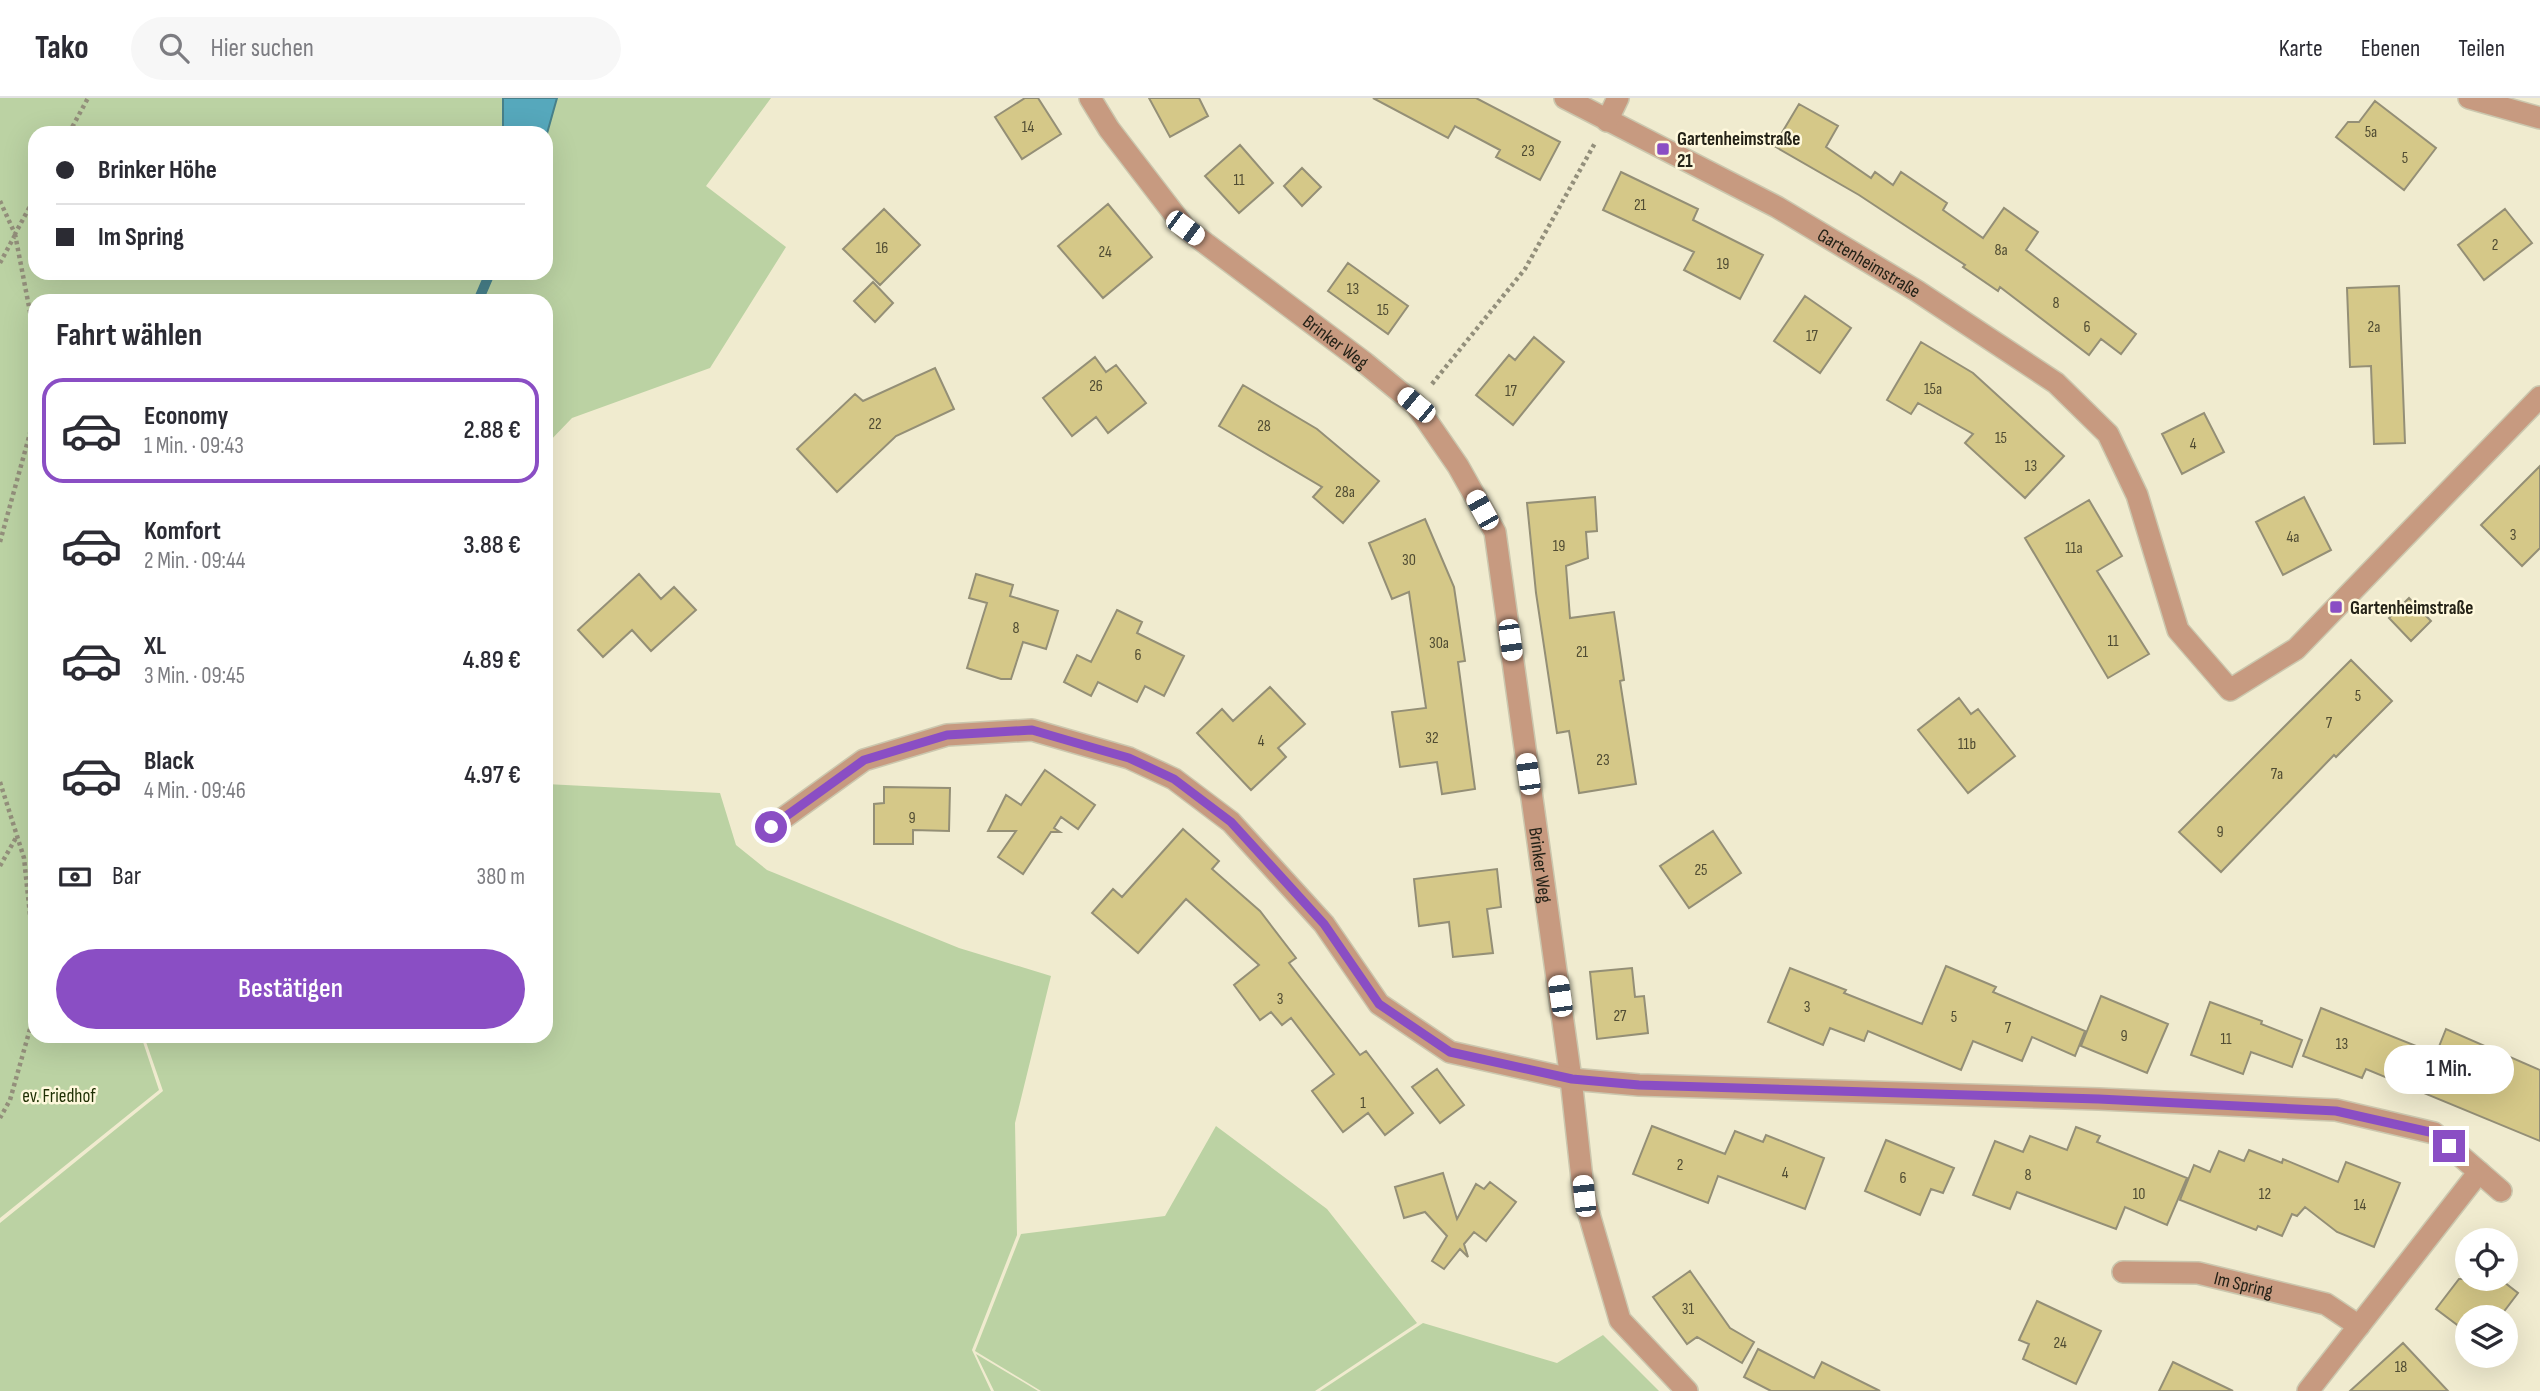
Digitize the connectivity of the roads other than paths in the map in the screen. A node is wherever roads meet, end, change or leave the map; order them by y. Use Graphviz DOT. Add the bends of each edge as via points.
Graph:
graph roads {
  1 [pos="1090,98"];
  2 [pos="1564,98"];
  3 [pos="1618,98"];
  4 [pos="2469,98"];
  5 [pos="2540,118"];
  6 [pos="1607,121"];
  7 [pos="2540,397"];
  8 [pos="771,827"];
  9 [pos="1572,1079"];
  10 [pos="2479,1172"];
  11 [pos="2501,1191"];
  12 [pos="2123,1272"];
  13 [pos="2358,1326"];
  14 [pos="1688,1391"];
  15 [pos="2308,1391"];
  1 -- 9 [label="street, Brinker Weg" via="1185,228 1416,405 1495,532"];
  2 -- 6 [label="street, Gartenheimstraße"];
  3 -- 6 [label="street"];
  4 -- 5 [label="street"];
  6 -- 7 [label="street, Gartenheimstraße" via="1777,207 1917,291 2056,383 2108,434 2137,495 2178,630 2230,690 2296,649"];
  8 -- 9 [label="street" via="864,760 947,735 1032,730 1129,758 1174,779 1231,822 1324,924 1379,1004 1450,1052"];
  9 -- 10 [label="street" via="2336,1111 2434,1133"];
  9 -- 14 [label="street, Brinker Weg" via="1584,1196 1620,1320"];
  10 -- 11 [label="street"];
  10 -- 13 [label="street"];
  12 -- 13 [label="street, Im Spring" via="2198,1273 2326,1304"];
  13 -- 15 [label="street"];
}
